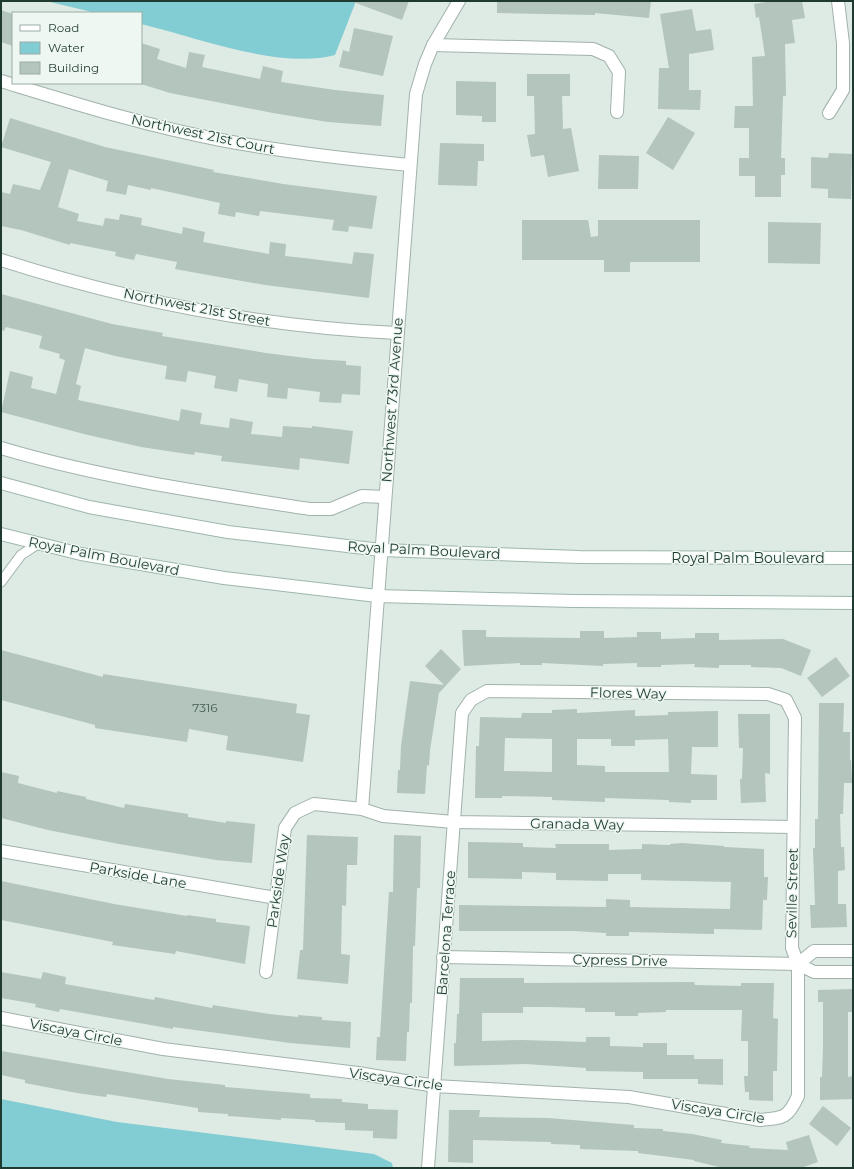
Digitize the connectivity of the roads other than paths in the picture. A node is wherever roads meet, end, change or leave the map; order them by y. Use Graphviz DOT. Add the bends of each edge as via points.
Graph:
graph roads {
  1 [pos="459,1"];
  2 [pos="838,1"];
  3 [pos="433,45"];
  4 [pos="1,81"];
  5 [pos="617,112"];
  6 [pos="829,112"];
  7 [pos="410,165"];
  8 [pos="1,260"];
  9 [pos="397,333"];
  10 [pos="1,448"];
  11 [pos="1,483"];
  12 [pos="385,497"];
  13 [pos="1,534"];
  14 [pos="38,544"];
  15 [pos="380,550"];
  16 [pos="853,558"];
  17 [pos="1,582"];
  18 [pos="377,596"];
  19 [pos="853,603"];
  20 [pos="471,700"];
  21 [pos="786,700"];
  22 [pos="362,809"];
  23 [pos="454,822"];
  24 [pos="793,827"];
  25 [pos="1,851"];
  26 [pos="276,898"];
  27 [pos="853,951"];
  28 [pos="443,957"];
  29 [pos="798,964"];
  30 [pos="266,972"];
  31 [pos="853,972"];
  32 [pos="1,1018"];
  33 [pos="435,1086"];
  34 [pos="791,1111"];
  35 [pos="428,1168"];
  1 -- 3 [label="street, Northwest 73rd Avenue"];
  2 -- 6 [label="street" via="843,42 843,90"];
  3 -- 5 [label="street" via="593,49 609,56 619,72"];
  3 -- 7 [label="street, Northwest 73rd Avenue" via="424,64 416,94"];
  4 -- 7 [label="street, Northwest 21st Court" via="108,114 220,140 333,158"];
  7 -- 9 [label="street, Northwest 73rd Avenue"];
  8 -- 9 [label="street, Northwest 21st Street" via="126,295 245,318 343,330"];
  9 -- 12 [label="street, Northwest 73rd Avenue"];
  10 -- 12 [label="street" via="33,458 175,489 310,509 331,509 362,496"];
  11 -- 15 [label="street, Royal Palm Boulevard" via="89,506 228,532"];
  12 -- 15 [label="street, Northwest 73rd Avenue"];
  13 -- 14 [label="street, Royal Palm Boulevard"];
  14 -- 17 [label="lane" via="21,555"];
  14 -- 18 [label="street, Royal Palm Boulevard" via="81,554 224,578"];
  15 -- 16 [label="street, Royal Palm Boulevard" via="579,557"];
  15 -- 18 [label="street, Northwest 73rd Avenue"];
  18 -- 19 [label="street, Royal Palm Boulevard" via="573,601"];
  18 -- 22 [label="street, Northwest 73rd Avenue"];
  20 -- 21 [label="street, Flores Way" via="487,691 768,694"];
  20 -- 23 [label="street, Barcelona Terrace" via="462,713"];
  21 -- 24 [label="street, Seville Street" via="795,718"];
  22 -- 23 [label="street, Granada Way" via="383,816"];
  22 -- 26 [label="street, Parkside Way" via="314,804 295,813 285,828"];
  23 -- 24 [label="street, Granada Way"];
  23 -- 28 [label="street, Barcelona Terrace"];
  24 -- 29 [label="street, Seville Street" via="792,948"];
  25 -- 26 [label="street, Parkside Lane"];
  26 -- 30 [label="street, Parkside Way"];
  27 -- 29 [label="street" via="814,951"];
  28 -- 29 [label="street, Cypress Drive"];
  28 -- 33 [label="street, Barcelona Terrace"];
  29 -- 31 [label="street, Cypress Drive" via="814,972"];
  29 -- 34 [label="street, Seville Street" via="798,1096"];
  32 -- 33 [label="street, Viscaya Circle" via="163,1049 358,1073"];
  33 -- 34 [label="street, Viscaya Circle" via="629,1097 760,1120 779,1119"];
  33 -- 35 [label="street, Barcelona Terrace"];
}
